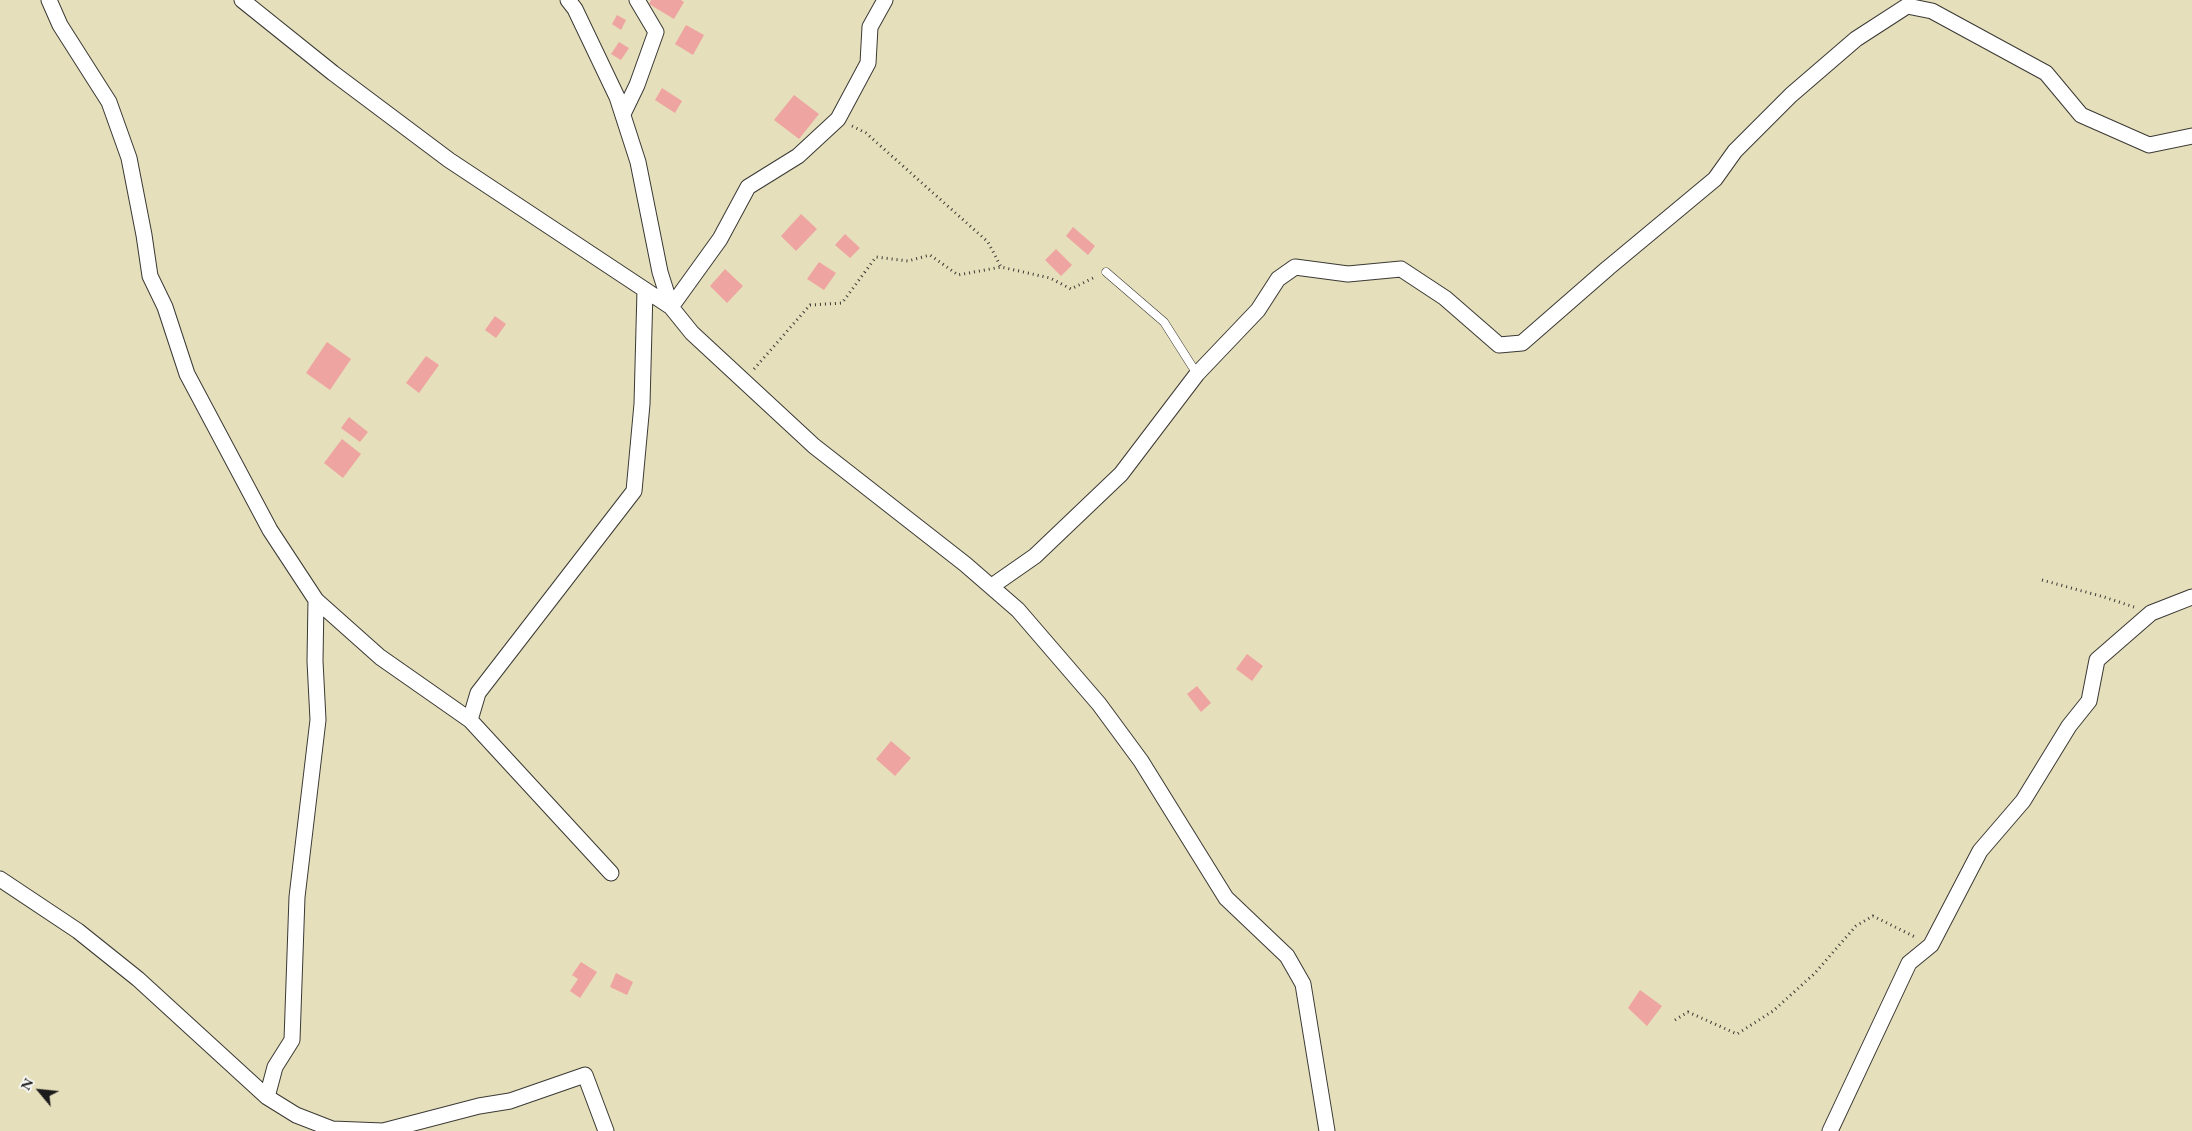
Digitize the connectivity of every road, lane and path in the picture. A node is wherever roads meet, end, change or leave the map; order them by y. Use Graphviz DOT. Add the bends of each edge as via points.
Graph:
graph roads {
  1 [pos="49,0"];
  2 [pos="242,0"];
  3 [pos="568,0"];
  4 [pos="637,0"];
  5 [pos="885,0"];
  6 [pos="623,114"];
  7 [pos="838,119"];
  8 [pos="2192,136"];
  9 [pos="1001,267"];
  10 [pos="1106,272"];
  11 [pos="645,290"];
  12 [pos="671,307"];
  13 [pos="1197,374"];
  14 [pos="743,381"];
  15 [pos="2042,580"];
  16 [pos="992,586"];
  17 [pos="2192,597"];
  18 [pos="316,600"];
  19 [pos="2151,613"];
  20 [pos="470,720"];
  21 [pos="611,873"];
  22 [pos="0,878"];
  23 [pos="1931,945"];
  24 [pos="1675,1020"];
  25 [pos="267,1098"];
  26 [pos="606,1131"];
  27 [pos="1327,1131"];
  28 [pos="1830,1131"];
  1 -- 18 [label="street" via="60,25 109,102 129,158 150,276 165,307 187,374 270,530"];
  2 -- 11 [label="street" via="449,160"];
  3 -- 6 [label="street"];
  4 -- 6 [label="street" via="656,32"];
  5 -- 7 [label="street" via="870,27 868,63"];
  6 -- 12 [label="street" via="638,162 660,272"];
  7 -- 9 [label="path" via="866,134 933,192 988,242"];
  7 -- 12 [label="street" via="798,156 748,188 720,239"];
  8 -- 13 [label="street" via="2149,145 2081,115 2046,73 1932,11 1908,6 1856,39 1791,95 1735,152 1715,179 1522,343 1500,345 1444,298 1400,269 1348,274 1294,267 1278,279 1258,310"];
  9 -- 10 [label="path" via="1050,278 1071,288"];
  9 -- 14 [label="path" via="958,275 930,255 908,261 876,257 842,304 810,305"];
  10 -- 13 [label="lane" via="1164,322"];
  11 -- 12 [label="street"];
  11 -- 20 [label="street" via="642,404 634,491 478,693"];
  12 -- 14 [label="street" via="692,333"];
  13 -- 16 [label="street" via="1121,474 1035,556"];
  14 -- 16 [label="street" via="814,446"];
  15 -- 19 [label="path" via="2104,596"];
  16 -- 27 [label="street" via="1018,610 1100,704 1141,761 1226,898 1288,956 1302,984"];
  17 -- 19 [label="street"];
  18 -- 20 [label="street" via="380,657"];
  18 -- 25 [label="street" via="318,720 297,897 292,1040 275,1067"];
  19 -- 23 [label="street" via="2096,660 2089,701 2069,726 2023,801 1980,851"];
  20 -- 21 [label="street"];
  22 -- 25 [label="street" via="78,931 138,980"];
  23 -- 24 [label="path" via="1873,916 1856,926 1814,974 1773,1011 1737,1034 1688,1012"];
  23 -- 28 [label="street" via="1909,962"];
  25 -- 26 [label="street" via="296,1115 332,1129 383,1131 510,1101 585,1075"];
}
